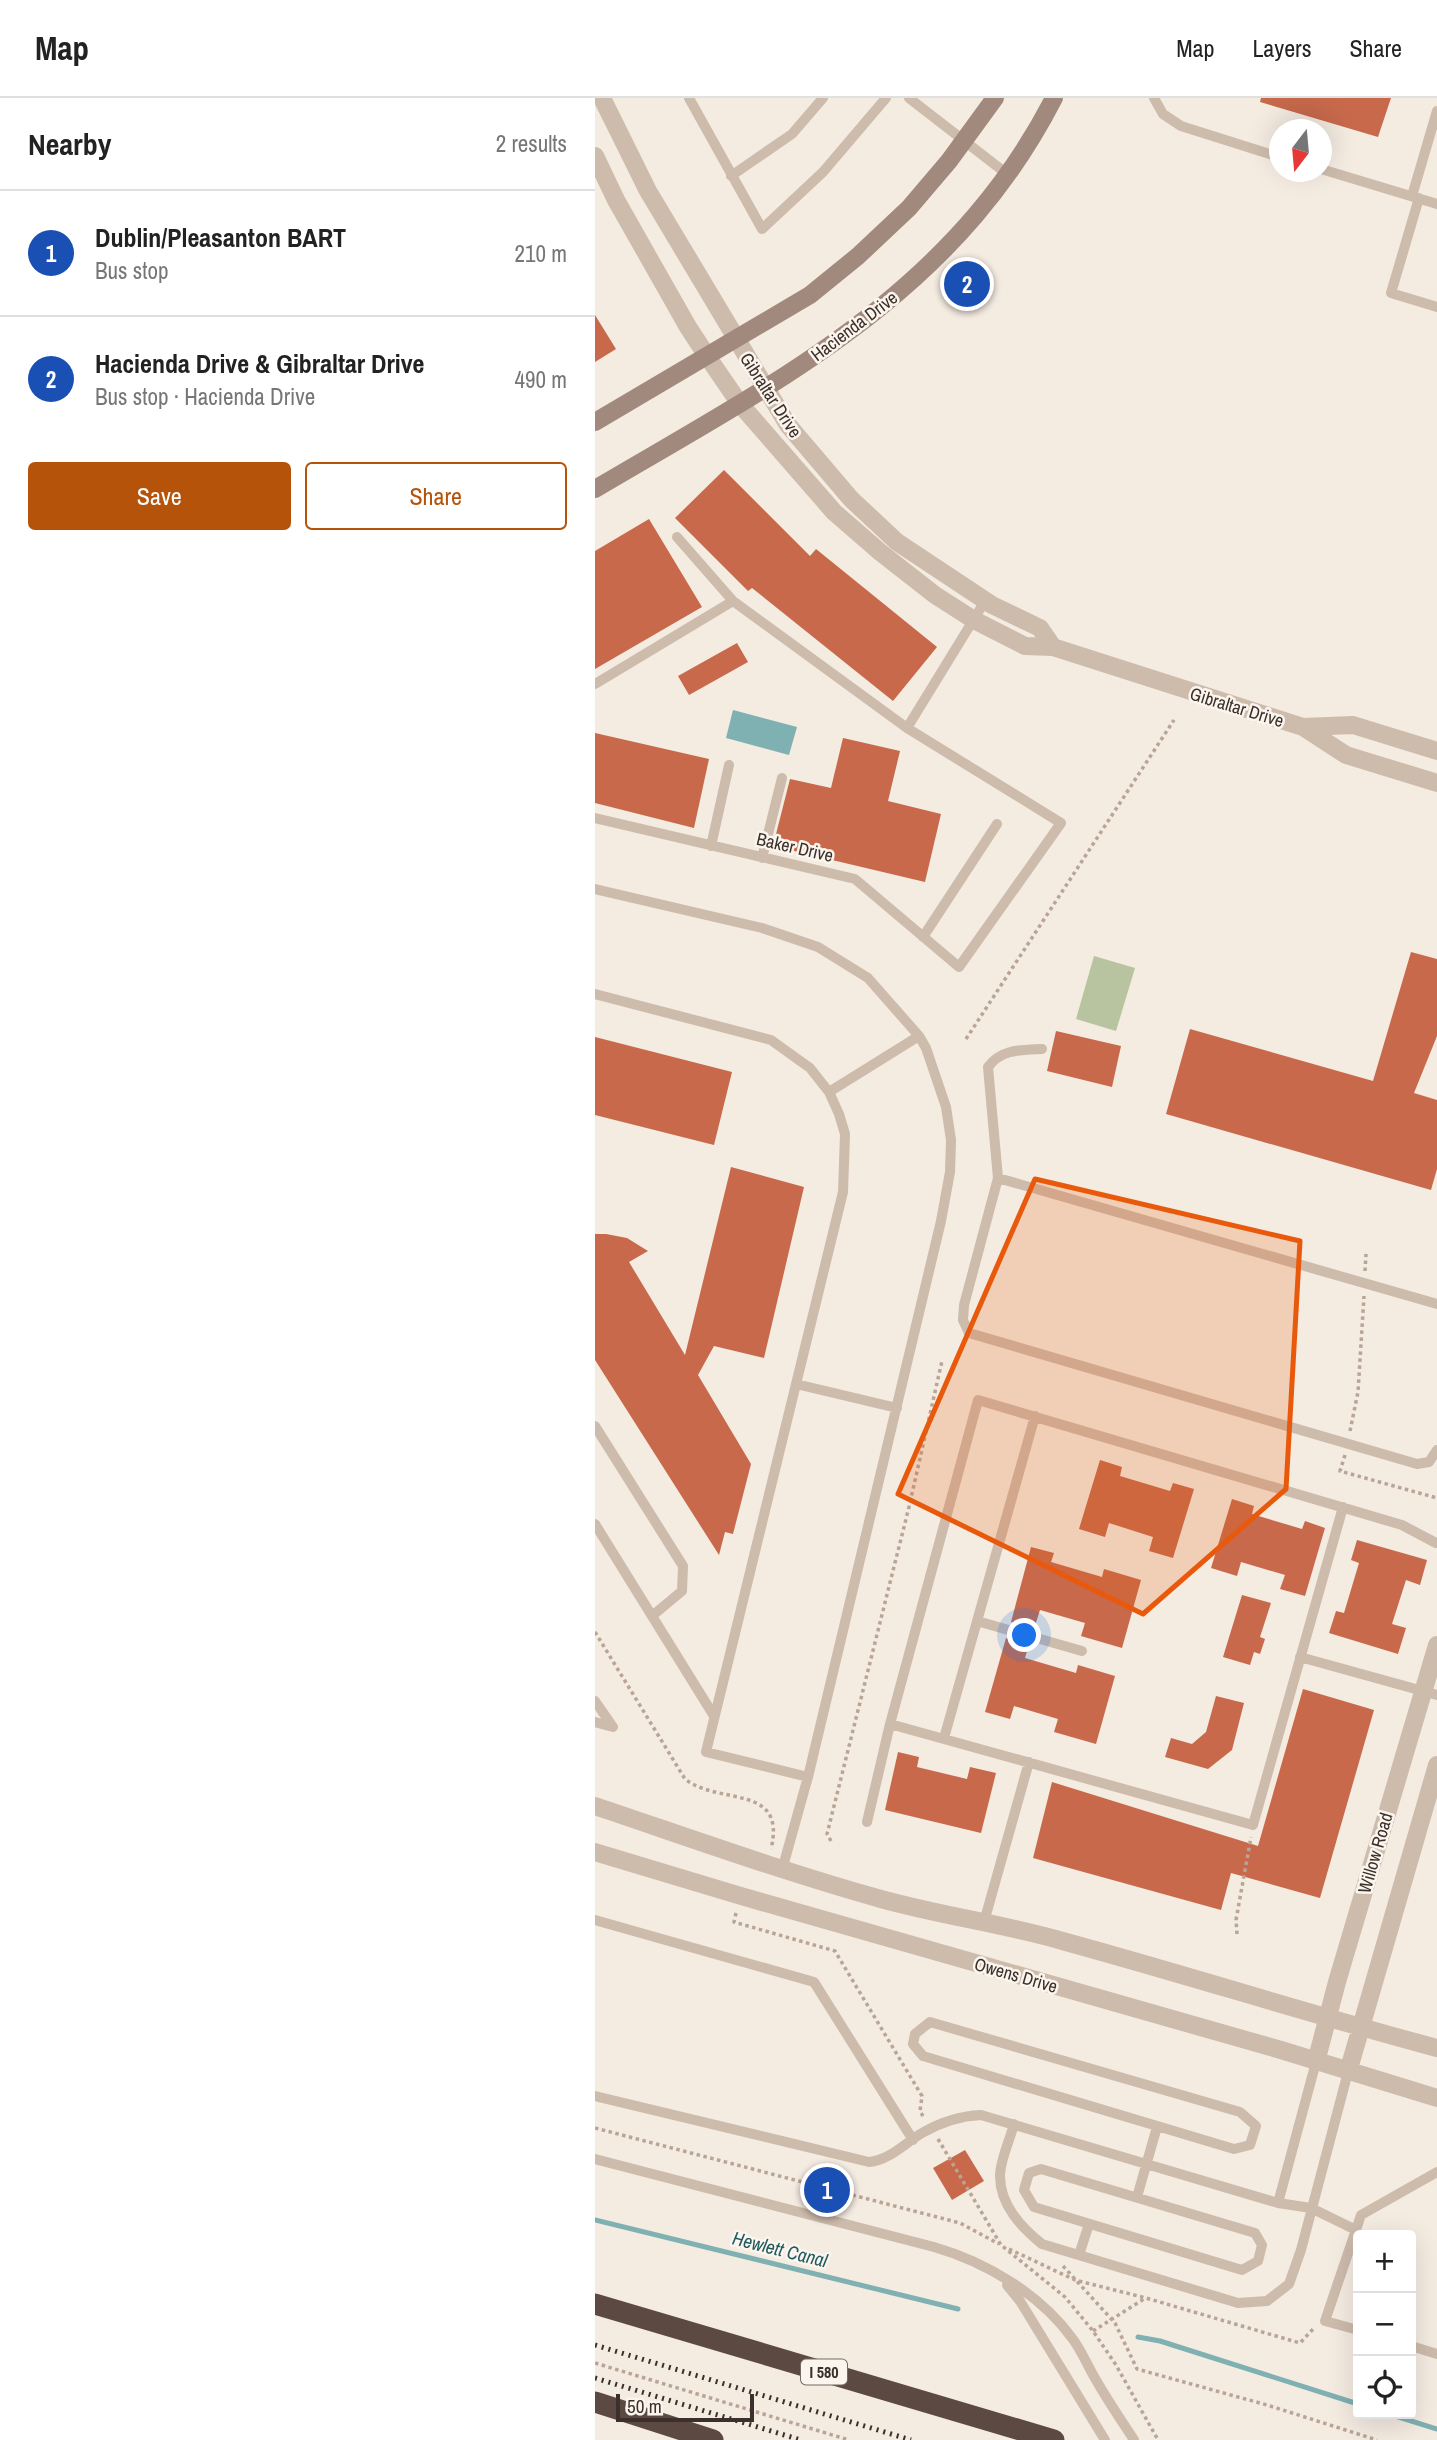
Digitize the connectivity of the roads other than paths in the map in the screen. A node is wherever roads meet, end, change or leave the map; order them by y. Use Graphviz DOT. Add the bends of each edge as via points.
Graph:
graph roads {
  1 [pos="602,98"];
  2 [pos="689,98"];
  3 [pos="823,98"];
  4 [pos="886,98"];
  5 [pos="909,98"];
  6 [pos="995,98"];
  7 [pos="1053,98"];
  8 [pos="1154,98"];
  9 [pos="1437,111"];
  10 [pos="964,141"];
  11 [pos="1269,154"];
  12 [pos="595,156"];
  13 [pos="1332,172"];
  14 [pos="1007,174"];
  15 [pos="731,176"];
  16 [pos="1415,197"];
  17 [pos="1437,204"];
  18 [pos="1437,307"];
  19 [pos="736,340"];
  20 [pos="707,356"];
  21 [pos="765,388"];
  22 [pos="740,404"];
  23 [pos="595,422"];
  24 [pos="595,489"];
  25 [pos="677,537"];
  26 [pos="733,601"];
  27 [pos="985,601"];
  28 [pos="974,620"];
  29 [pos="1053,647"];
  30 [pos="595,684"];
  31 [pos="1303,727"];
  32 [pos="907,728"];
  33 [pos="1437,751"];
  34 [pos="729,765"];
  35 [pos="782,778"];
  36 [pos="1437,783"];
  37 [pos="595,818"];
  38 [pos="997,824"];
  39 [pos="711,846"];
  40 [pos="762,858"];
  41 [pos="595,888"];
  42 [pos="923,937"];
  43 [pos="595,994"];
  44 [pos="919,1036"];
  45 [pos="1042,1049"];
  46 [pos="829,1092"];
  47 [pos="998,1178"];
  48 [pos="1437,1304"];
  49 [pos="796,1384"];
  50 [pos="897,1408"];
  51 [pos="1035,1416"];
  52 [pos="595,1426"];
  53 [pos="1437,1450"];
  54 [pos="1343,1507"];
  55 [pos="595,1524"];
  56 [pos="1436,1543"];
  57 [pos="652,1616"];
  58 [pos="977,1620"];
  59 [pos="1437,1645"];
  60 [pos="1082,1651"];
  61 [pos="1300,1657"];
  62 [pos="1429,1693"];
  63 [pos="595,1701"];
  64 [pos="714,1717"];
  65 [pos="595,1722"];
  66 [pos="890,1724"];
  67 [pos="944,1738"];
  68 [pos="1029,1762"];
  69 [pos="1437,1765"];
  70 [pos="808,1777"];
  71 [pos="595,1805"];
  72 [pos="867,1822"];
  73 [pos="595,1852"];
  74 [pos="774,1867"];
  75 [pos="595,1920"];
  76 [pos="984,1922"];
  77 [pos="1327,2019"];
  78 [pos="1361,2028"];
  79 [pos="1437,2048"];
  80 [pos="1316,2062"];
  81 [pos="1348,2072"];
  82 [pos="595,2096"];
  83 [pos="1437,2098"];
  84 [pos="1014,2124"];
  85 [pos="1157,2127"];
  86 [pos="913,2140"];
  87 [pos="595,2159"];
  88 [pos="1147,2163"];
  89 [pos="1437,2172"];
  90 [pos="1137,2197"];
  91 [pos="1277,2203"];
  92 [pos="1311,2208"];
  93 [pos="1089,2224"];
  94 [pos="1356,2230"];
  95 [pos="1353,2239"];
  96 [pos="1079,2255"];
  97 [pos="1001,2277"];
  98 [pos="595,2304"];
  99 [pos="1353,2329"];
  100 [pos="1416,2348"];
  101 [pos="1437,2354"];
  102 [pos="595,2402"];
  103 [pos="713,2440"];
  104 [pos="1053,2440"];
  105 [pos="1105,2440"];
  106 [pos="1134,2440"];
  1 -- 19 [label="street, Gibraltar Drive" via="648,191"];
  2 -- 15 [label="lane"];
  3 -- 15 [label="lane" via="792,134"];
  4 -- 15 [label="lane" via="823,172 762,229"];
  5 -- 10 [label="lane"];
  6 -- 10 [label="main road"];
  7 -- 14 [label="main road, Hacienda Drive"];
  8 -- 11 [label="lane" via="1163,114 1181,126"];
  9 -- 16 [label="lane"];
  10 -- 14 [label="lane"];
  10 -- 19 [label="main road" via="909,208 858,256 810,295"];
  12 -- 20 [label="street, Gibraltar Drive"];
  13 -- 16 [label="lane"];
  14 -- 21 [label="main road, Hacienda Drive" via="957,238 911,283 865,321"];
  16 -- 17 [label="lane"];
  16 -- 18 [label="lane" via="1391,293"];
  19 -- 20 [label="main road"];
  19 -- 21 [label="street, Gibraltar Drive"];
  20 -- 22 [label="street, Gibraltar Drive"];
  20 -- 23 [label="main road"];
  21 -- 22 [label="main road, Hacienda Drive"];
  21 -- 27 [label="street, Gibraltar Drive" via="787,425 851,499 897,542"];
  22 -- 24 [label="main road, Hacienda Drive"];
  22 -- 28 [label="street, Gibraltar Drive" via="834,512 936,596"];
  25 -- 26 [label="lane"];
  26 -- 30 [label="lane"];
  26 -- 32 [label="lane"];
  27 -- 28 [label="lane"];
  27 -- 29 [label="street, Gibraltar Drive" via="1041,628"];
  28 -- 29 [label="street, Gibraltar Drive" via="1025,646"];
  28 -- 32 [label="lane"];
  29 -- 31 [label="street, Gibraltar Drive"];
  31 -- 33 [label="street, Gibraltar Drive" via="1353,725"];
  31 -- 36 [label="street, Gibraltar Drive" via="1346,755"];
  32 -- 42 [label="lane, Baker Drive" via="1061,823 959,967"];
  34 -- 39 [label="lane"];
  35 -- 40 [label="lane"];
  37 -- 39 [label="lane, Baker Drive"];
  38 -- 42 [label="lane"];
  39 -- 40 [label="lane, Baker Drive"];
  40 -- 42 [label="lane, Baker Drive" via="855,879"];
  41 -- 44 [label="lane" via="818,947 868,978"];
  43 -- 46 [label="lane" via="771,1040 810,1068"];
  44 -- 46 [label="lane"];
  44 -- 50 [label="lane" via="946,1107 950,1172"];
  45 -- 47 [label="lane" via="1010,1051 988,1067"];
  46 -- 49 [label="lane" via="845,1135 843,1192"];
  47 -- 48 [label="lane"];
  47 -- 53 [label="lane" via="964,1305 963,1320 969,1333 1417,1464 1429,1462"];
  49 -- 50 [label="lane"];
  49 -- 64 [label="lane"];
  50 -- 70 [label="lane"];
  51 -- 54 [label="lane"];
  51 -- 58 [label="lane"];
  51 -- 66 [label="lane" via="978,1399"];
  52 -- 57 [label="lane" via="683,1566 682,1591"];
  54 -- 56 [label="lane" via="1402,1525"];
  54 -- 61 [label="lane"];
  55 -- 57 [label="lane"];
  57 -- 64 [label="lane"];
  58 -- 60 [label="lane"];
  58 -- 67 [label="lane"];
  59 -- 62 [label="street, Willow Road"];
  61 -- 62 [label="lane"];
  61 -- 68 [label="lane" via="1253,1825"];
  62 -- 77 [label="street, Willow Road"];
  63 -- 65 [label="lane" via="613,1727"];
  64 -- 70 [label="lane" via="706,1752"];
  66 -- 67 [label="lane"];
  66 -- 72 [label="lane"];
  67 -- 68 [label="lane"];
  68 -- 76 [label="lane"];
  69 -- 78 [label="street, Willow Road"];
  70 -- 74 [label="lane"];
  71 -- 74 [label="street"];
  73 -- 80 [label="street, Owens Drive"];
  74 -- 76 [label="street"];
  75 -- 86 [label="lane" via="814,1982"];
  76 -- 77 [label="street" via="1066,1941"];
  77 -- 78 [label="street"];
  77 -- 80 [label="street, Willow Road"];
  78 -- 79 [label="street"];
  78 -- 81 [label="street, Willow Road"];
  80 -- 81 [label="street, Owens Drive"];
  80 -- 91 [label="lane"];
  81 -- 83 [label="street, Owens Drive"];
  81 -- 92 [label="lane"];
  82 -- 86 [label="lane" via="869,2162"];
  84 -- 86 [label="lane" via="981,2115 965,2116"];
  84 -- 88 [label="lane"];
  84 -- 96 [label="lane" via="1000,2175 1003,2198 1023,2229 1042,2244"];
  85 -- 85 [label="lane" via="1234,2149 1250,2145 1256,2126 1240,2112 930,2022 915,2035 913,2044 923,2056"];
  85 -- 88 [label="lane"];
  87 -- 97 [label="lane" via="935,2247 959,2254"];
  88 -- 90 [label="lane"];
  88 -- 91 [label="lane"];
  89 -- 94 [label="lane" via="1361,2215"];
  90 -- 93 [label="lane" via="1041,2169 1029,2173 1024,2190 1034,2207"];
  90 -- 93 [label="lane" via="1255,2233 1262,2245 1258,2261 1243,2270"];
  91 -- 92 [label="lane"];
  92 -- 94 [label="lane"];
  92 -- 96 [label="lane" via="1289,2284 1267,2301 1237,2303"];
  93 -- 96 [label="lane"];
  95 -- 99 [label="lane" via="1325,2321"];
  97 -- 105 [label="lane"];
  97 -- 106 [label="lane" via="1055,2317"];
  98 -- 104 [label="highway, I 580"];
  100 -- 101 [label="lane"];
  102 -- 103 [label="highway"];
}
